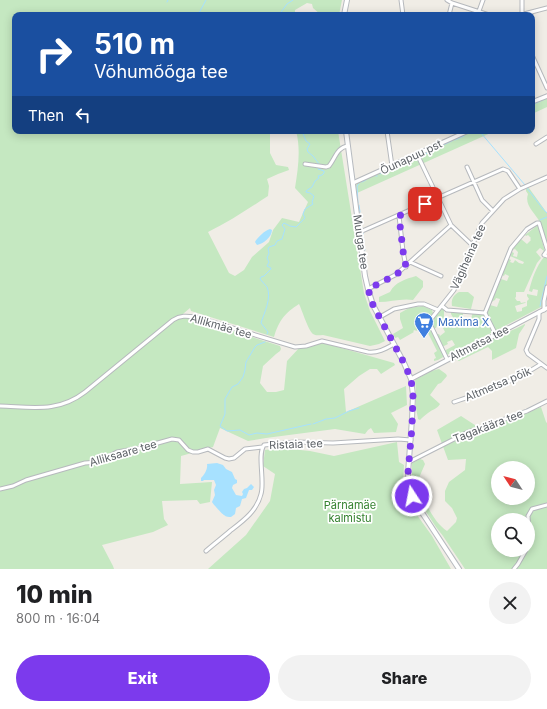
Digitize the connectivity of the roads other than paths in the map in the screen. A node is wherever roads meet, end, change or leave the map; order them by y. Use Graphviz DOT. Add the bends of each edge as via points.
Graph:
graph roads {
  1 [pos="347,0"];
  2 [pos="401,0"];
  3 [pos="447,0"];
  4 [pos="483,0"];
  5 [pos="522,0"];
  6 [pos="452,3"];
  7 [pos="547,8"];
  8 [pos="345,12"];
  9 [pos="403,12"];
  10 [pos="450,12"];
  11 [pos="479,12"];
  12 [pos="521,12"];
  13 [pos="532,12"];
  14 [pos="535,62"];
  15 [pos="547,88"];
  16 [pos="547,96"];
  17 [pos="535,101"];
  18 [pos="346,134"];
  19 [pos="387,134"];
  20 [pos="461,134"];
  21 [pos="547,137"];
  22 [pos="536,144"];
  23 [pos="348,146"];
  24 [pos="417,154"];
  25 [pos="305,164"];
  26 [pos="392,166"];
  27 [pos="467,167"];
  28 [pos="547,177"];
  29 [pos="474,182"];
  30 [pos="353,183"];
  31 [pos="520,189"];
  32 [pos="438,198"];
  33 [pos="493,211"];
  34 [pos="399,216"];
  35 [pos="452,226"];
  36 [pos="360,232"];
  37 [pos="472,245"];
  38 [pos="547,250"];
  39 [pos="547,256"];
  40 [pos="410,262"];
  41 [pos="406,267"];
  42 [pos="440,276"];
  43 [pos="547,287"];
  44 [pos="368,289"];
  45 [pos="442,306"];
  46 [pos="546,309"];
  47 [pos="438,310"];
  48 [pos="539,312"];
  49 [pos="485,313"];
  50 [pos="380,318"];
  51 [pos="496,335"];
  52 [pos="394,344"];
  53 [pos="448,359"];
  54 [pos="541,364"];
  55 [pos="547,368"];
  56 [pos="411,379"];
  57 [pos="547,401"];
  58 [pos="454,402"];
  59 [pos="0,406"];
  60 [pos="411,440"];
  61 [pos="262,447"];
  62 [pos="409,462"];
  63 [pos="0,489"];
  64 [pos="546,505"];
  65 [pos="530,513"];
  66 [pos="206,551"];
  67 [pos="522,557"];
  68 [pos="459,569"];
  69 [pos="514,569"];
  1 -- 8 [label="main road"];
  2 -- 9 [label="street"];
  3 -- 6 [label="street"];
  4 -- 11 [label="street"];
  5 -- 12 [label="street"];
  6 -- 10 [label="street"];
  6 -- 11 [label="street"];
  7 -- 13 [label="street"];
  14 -- 15 [label="street"];
  16 -- 17 [label="street"];
  18 -- 23 [label="main road, Muuga tee"];
  19 -- 26 [label="street"];
  20 -- 24 [label="street, Õunapuu pst"];
  21 -- 22 [label="street"];
  23 -- 25 [label="street" via="339,150 329,166"];
  23 -- 30 [label="main road, Muuga tee"];
  24 -- 26 [label="street, Õunapuu pst"];
  24 -- 32 [label="street"];
  26 -- 30 [label="street, Õunapuu pst"];
  27 -- 29 [label="street"];
  28 -- 31 [label="street, Vägiheina tee"];
  29 -- 31 [label="street" via="505,169"];
  29 -- 32 [label="street"];
  29 -- 33 [label="street" via="484,203"];
  30 -- 36 [label="main road, Muuga tee"];
  31 -- 33 [label="street, Vägiheina tee" via="504,199"];
  32 -- 34 [label="street"];
  32 -- 35 [label="street"];
  33 -- 37 [label="street, Vägiheina tee" via="481,225"];
  34 -- 36 [label="street"];
  34 -- 41 [label="street"];
  35 -- 37 [label="street"];
  35 -- 40 [label="street"];
  36 -- 44 [label="main road, Muuga tee"];
  37 -- 45 [label="street, Vägiheina tee" via="454,290"];
  38 -- 39 [label="street" via="544,254"];
  38 -- 49 [label="street" via="539,223 527,229 511,248"];
  40 -- 41 [label="street"];
  40 -- 42 [label="street"];
  41 -- 44 [label="street"];
  43 -- 46 [label="street" via="544,301"];
  44 -- 50 [label="main road, Muuga tee"];
  45 -- 47 [label="street, Vägiheina tee"];
  45 -- 49 [label="street" via="447,310"];
  46 -- 48 [label="street, Altmetsa tee"];
  47 -- 50 [label="street" via="418,304 394,309"];
  47 -- 53 [label="street, Vägiheina tee" via="430,324"];
  48 -- 51 [label="street, Altmetsa tee"];
  48 -- 54 [label="street" via="539,319 526,350"];
  49 -- 51 [label="street"];
  50 -- 52 [label="main road, Muuga tee"];
  51 -- 53 [label="street, Altmetsa tee"];
  52 -- 56 [label="main road, Muuga tee"];
  52 -- 59 [label="street, Allikmäe tee" via="374,353 322,341 295,348 196,317 181,316 73,400 45,408"];
  53 -- 56 [label="street, Altmetsa tee"];
  54 -- 55 [label="street"];
  54 -- 58 [label="street, Altmetsa põik" via="510,381"];
  56 -- 60 [label="main road, Muuga tee"];
  57 -- 62 [label="street, Tagakäära tee" via="527,411 468,432"];
  60 -- 61 [label="street, Ristaia tee" via="295,442"];
  60 -- 62 [label="main road, Muuga tee"];
  61 -- 63 [label="street, Alliksaare tee" via="245,449 229,459 208,449 198,452 188,450 179,440 172,439 117,452 98,462 85,463"];
  61 -- 66 [label="street, Ristaia tee" via="262,489 259,502 246,519"];
  62 -- 68 [label="main road, Muuga tee" via="408,481 415,502"];
  64 -- 65 [label="street" via="532,509"];
  67 -- 69 [label="street"];
}
